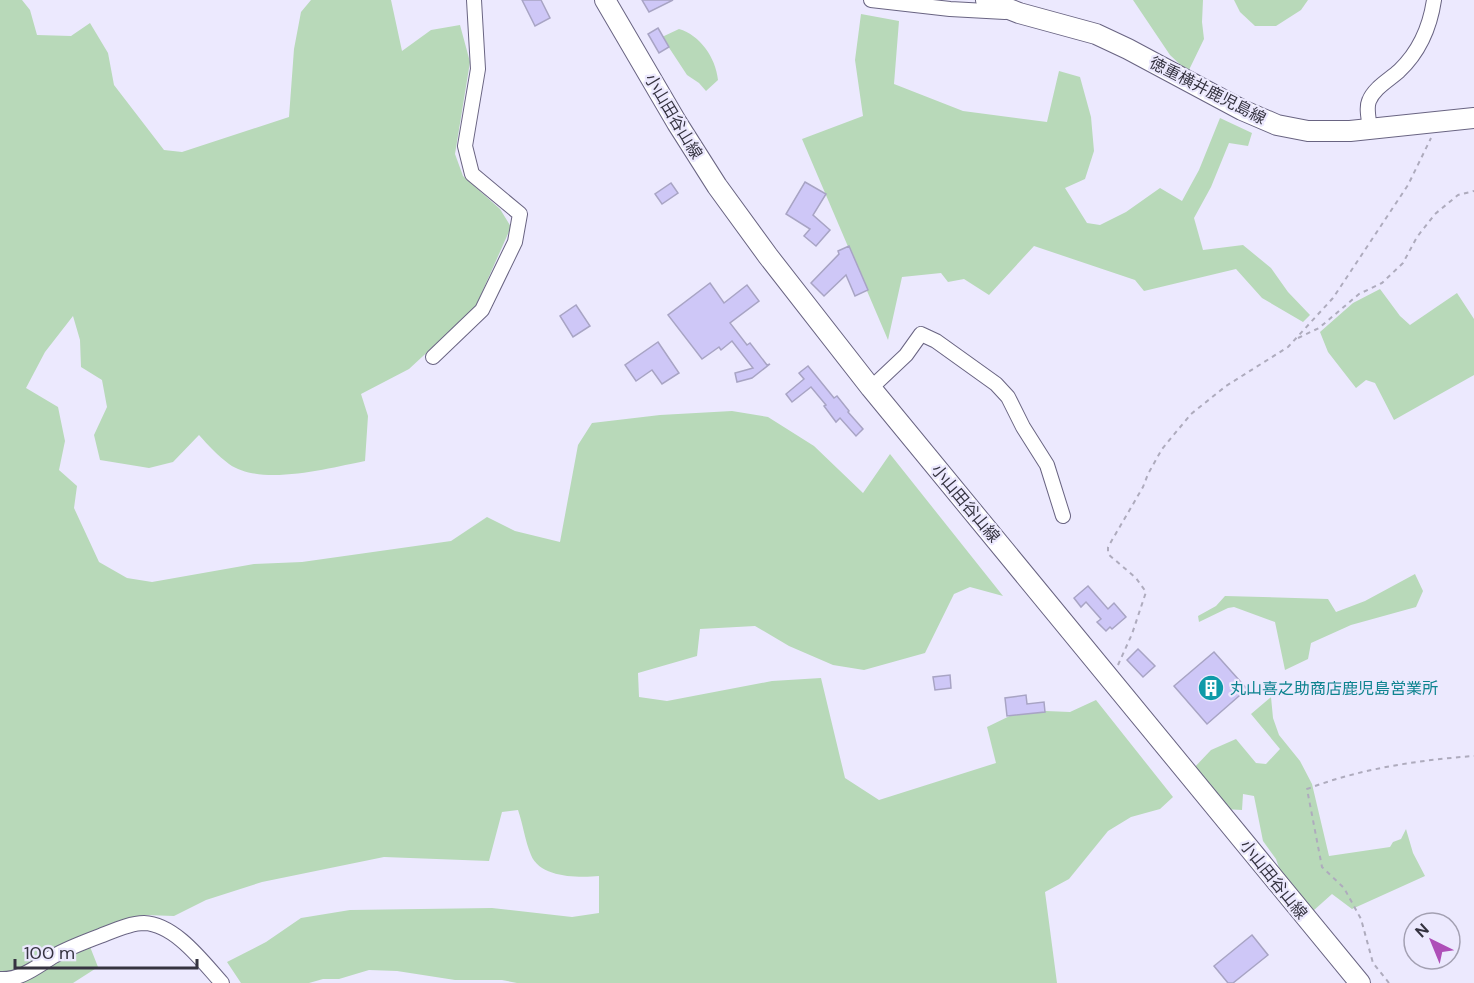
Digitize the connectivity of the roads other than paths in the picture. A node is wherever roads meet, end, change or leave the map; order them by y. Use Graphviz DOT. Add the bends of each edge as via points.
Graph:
graph roads {
  1 [pos="474,0"];
  2 [pos="605,0"];
  3 [pos="871,0"];
  4 [pos="986,0"];
  5 [pos="1434,0"];
  6 [pos="1019,13"];
  7 [pos="1474,118"];
  8 [pos="1370,129"];
  9 [pos="433,357"];
  10 [pos="870,387"];
  11 [pos="1063,516"];
  12 [pos="0,979"];
  13 [pos="222,983"];
  14 [pos="1360,983"];
  1 -- 9 [label="street" via="478,69 465,146 472,174 520,214 515,242 482,310"];
  2 -- 10 [label="main road, 小山田谷山線" via="717,186"];
  3 -- 6 [label="street"];
  4 -- 6 [label="main road, 徳重横井鹿児島線"];
  5 -- 8 [label="street" via="1420,44 1367,103"];
  6 -- 8 [label="main road, 徳重横井鹿児島線" via="1096,34 1277,125 1308,131"];
  7 -- 8 [label="main road, 徳重横井鹿児島線"];
  10 -- 11 [label="street" via="906,355 921,334 936,341 1008,397 1047,465"];
  10 -- 14 [label="main road, 小山田谷山線"];
  12 -- 13 [label="street" via="16,978 62,951 142,923 176,936"];
}
